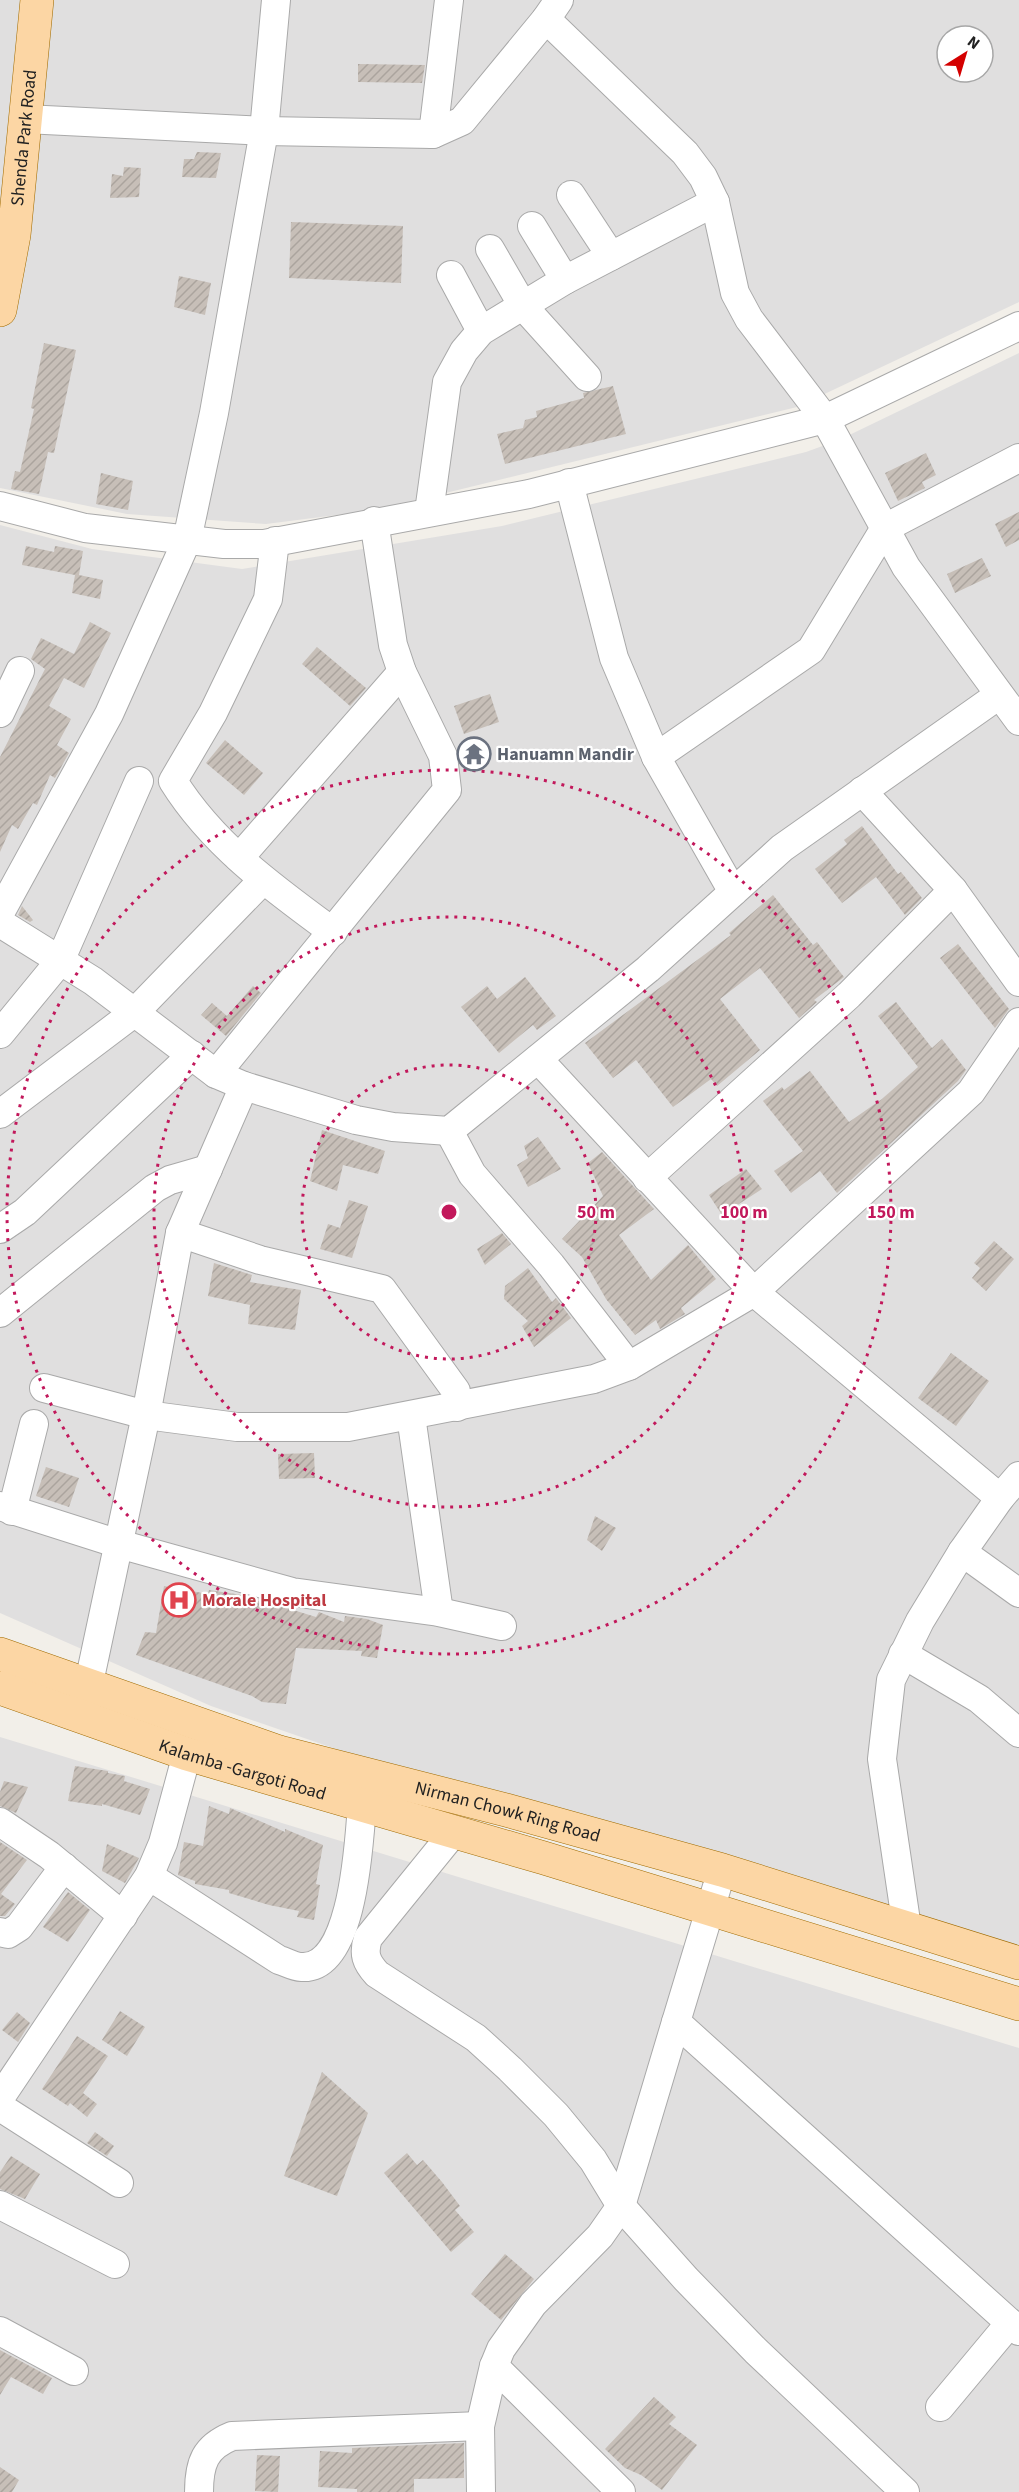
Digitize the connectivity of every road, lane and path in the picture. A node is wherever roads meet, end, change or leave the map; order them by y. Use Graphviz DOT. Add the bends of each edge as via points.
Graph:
graph roads {
  1 [pos="37,0"];
  2 [pos="276,0"];
  3 [pos="449,0"];
  4 [pos="552,10"];
  5 [pos="25,119"];
  6 [pos="264,131"];
  7 [pos="433,134"];
  8 [pos="571,195"];
  9 [pos="716,202"];
  10 [pos="532,226"];
  11 [pos="490,249"];
  12 [pos="612,256"];
  13 [pos="452,274"];
  14 [pos="565,280"];
  15 [pos="523,306"];
  16 [pos="0,310"];
  17 [pos="1019,326"];
  18 [pos="481,331"];
  19 [pos="587,377"];
  20 [pos="825,419"];
  21 [pos="1018,462"];
  22 [pos="569,483"];
  23 [pos="0,506"];
  24 [pos="429,512"];
  25 [pos="374,521"];
  26 [pos="885,528"];
  27 [pos="187,540"];
  28 [pos="275,541"];
  29 [pos="20,671"];
  30 [pos="402,672"];
  31 [pos="999,695"];
  32 [pos="0,713"];
  33 [pos="1019,721"];
  34 [pos="656,757"];
  35 [pos="139,781"];
  36 [pos="862,791"];
  37 [pos="239,858"];
  38 [pos="263,880"];
  39 [pos="953,890"];
  40 [pos="733,892"];
  41 [pos="0,913"];
  42 [pos="0,923"];
  43 [pos="333,932"];
  44 [pos="60,961"];
  45 [pos="1019,982"];
  46 [pos="135,1012"];
  47 [pos="1019,1022"];
  48 [pos="0,1034"];
  49 [pos="192,1055"];
  50 [pos="538,1059"];
  51 [pos="216,1074"];
  52 [pos="244,1086"];
  53 [pos="0,1114"];
  54 [pos="449,1131"];
  55 [pos="208,1169"];
  56 [pos="647,1178"];
  57 [pos="0,1229"];
  58 [pos="180,1233"];
  59 [pos="754,1292"];
  60 [pos="0,1313"];
  61 [pos="629,1366"];
  62 [pos="44,1388"];
  63 [pos="457,1407"];
  64 [pos="146,1415"];
  65 [pos="411,1416"];
  66 [pos="34,1424"];
  67 [pos="1019,1476"];
  68 [pos="1000,1498"];
  69 [pos="6,1509"];
  70 [pos="119,1544"];
  71 [pos="962,1552"];
  72 [pos="1019,1593"];
  73 [pos="438,1612"];
  74 [pos="502,1626"];
  75 [pos="0,1654"];
  76 [pos="903,1654"];
  77 [pos="89,1685"];
  78 [pos="0,1688"];
  79 [pos="82,1717"];
  80 [pos="1019,1733"];
  81 [pos="187,1754"];
  82 [pos="362,1805"];
  83 [pos="0,1822"];
  84 [pos="454,1832"];
  85 [pos="64,1867"];
  86 [pos="722,1870"];
  87 [pos="149,1876"];
  88 [pos="711,1911"];
  89 [pos="123,1916"];
  90 [pos="907,1928"];
  91 [pos="3,1939"];
  92 [pos="1019,1963"];
  93 [pos="1019,2004"];
  94 [pos="676,2022"];
  95 [pos="0,2098"];
  96 [pos="0,2107"];
  97 [pos="119,2183"];
  98 [pos="0,2205"];
  99 [pos="621,2206"];
  100 [pos="115,2264"];
  101 [pos="1015,2327"];
  102 [pos="0,2331"];
  103 [pos="494,2366"];
  104 [pos="74,2372"];
  105 [pos="940,2407"];
  106 [pos="480,2426"];
  107 [pos="200,2492"];
  108 [pos="481,2492"];
  109 [pos="621,2492"];
  110 [pos="905,2492"];
  1 -- 5 [label="main road, Shenda Park Road"];
  2 -- 6 [label="street"];
  3 -- 7 [label="street"];
  4 -- 7 [label="street" via="462,121"];
  4 -- 9 [label="street" via="685,153"];
  5 -- 6 [label="street"];
  5 -- 16 [label="main road, Shenda Park Road" via="14,236"];
  6 -- 7 [label="street"];
  6 -- 27 [label="street" via="214,413"];
  8 -- 12 [label="street"];
  9 -- 12 [label="street"];
  9 -- 20 [label="street" via="735,293 749,319"];
  10 -- 14 [label="street"];
  11 -- 15 [label="street"];
  12 -- 14 [label="street"];
  13 -- 18 [label="street"];
  14 -- 15 [label="street"];
  15 -- 18 [label="street"];
  15 -- 19 [label="street"];
  17 -- 20 [label="street"];
  18 -- 24 [label="street" via="464,351 447,382"];
  20 -- 22 [label="street"];
  20 -- 26 [label="street"];
  21 -- 26 [label="street"];
  22 -- 24 [label="street"];
  22 -- 34 [label="street" via="614,658"];
  23 -- 27 [label="street" via="85,528"];
  24 -- 25 [label="street"];
  25 -- 28 [label="street"];
  25 -- 30 [label="street" via="393,645"];
  26 -- 31 [label="street" via="906,567"];
  26 -- 34 [label="street" via="810,650"];
  27 -- 28 [label="street" via="224,544"];
  27 -- 41 [label="street" via="109,714"];
  28 -- 37 [label="street" via="268,599 213,713 173,781 189,806"];
  29 -- 32 [label="street"];
  30 -- 37 [label="street"];
  30 -- 43 [label="street" via="443,756 447,790"];
  31 -- 33 [label="street"];
  31 -- 36 [label="street"];
  34 -- 40 [label="street"];
  35 -- 44 [label="street"];
  36 -- 39 [label="street"];
  36 -- 40 [label="street" via="782,848"];
  37 -- 38 [label="street"];
  38 -- 43 [label="street"];
  38 -- 46 [label="street"];
  39 -- 45 [label="street"];
  39 -- 56 [label="street" via="849,995"];
  40 -- 50 [label="street" via="648,969"];
  42 -- 44 [label="street"];
  43 -- 51 [label="street"];
  44 -- 46 [label="street"];
  44 -- 48 [label="street"];
  46 -- 49 [label="street"];
  46 -- 53 [label="street"];
  47 -- 59 [label="street" via="971,1092"];
  49 -- 51 [label="street"];
  49 -- 57 [label="street" via="25,1212"];
  50 -- 54 [label="street"];
  50 -- 56 [label="street"];
  51 -- 52 [label="street"];
  52 -- 54 [label="street" via="356,1120"];
  52 -- 55 [label="street"];
  54 -- 61 [label="street" via="472,1174 551,1265"];
  55 -- 58 [label="street"];
  55 -- 60 [label="street" via="155,1188"];
  56 -- 59 [label="street"];
  58 -- 63 [label="street" via="260,1260 382,1289 456,1391"];
  58 -- 64 [label="street"];
  59 -- 61 [label="street"];
  59 -- 68 [label="street"];
  61 -- 63 [label="street" via="594,1379"];
  62 -- 64 [label="street"];
  63 -- 65 [label="street"];
  64 -- 65 [label="street" via="237,1427 348,1427"];
  64 -- 70 [label="street"];
  65 -- 73 [label="street"];
  66 -- 69 [label="street"];
  67 -- 68 [label="street"];
  68 -- 71 [label="street"];
  69 -- 70 [label="street"];
  70 -- 73 [label="street" via="292,1592"];
  70 -- 77 [label="street"];
  71 -- 72 [label="street"];
  71 -- 76 [label="street"];
  73 -- 74 [label="street"];
  75 -- 77 [label="main road, Nirman Chowk Ring Road"];
  76 -- 80 [label="street" via="979,1700"];
  76 -- 90 [label="street" via="891,1680 882,1759"];
  77 -- 79 [label="street"];
  77 -- 86 [label="main road, Nirman Chowk Ring Road" via="279,1752"];
  78 -- 79 [label="main road, Kalamba -Gargoti Road"];
  79 -- 81 [label="main road, Kalamba -Gargoti Road"];
  81 -- 82 [label="main road, Kalamba -Gargoti Road"];
  81 -- 87 [label="street" via="163,1843"];
  82 -- 84 [label="main road, Kalamba -Gargoti Road"];
  82 -- 87 [label="street" via="346,1921 335,1944 318,1964 302,1968 279,1960"];
  83 -- 85 [label="street"];
  84 -- 88 [label="main road, Kalamba -Gargoti Road"];
  84 -- 99 [label="street" via="368,1938 365,1949 372,1969 476,2038 510,2069 594,2160"];
  85 -- 89 [label="street"];
  85 -- 91 [label="street" via="19,1927"];
  86 -- 88 [label="street"];
  86 -- 90 [label="main road, Nirman Chowk Ring Road"];
  87 -- 89 [label="street"];
  88 -- 93 [label="main road, Kalamba -Gargoti Road"];
  88 -- 94 [label="street"];
  89 -- 95 [label="street"];
  90 -- 92 [label="main road, Nirman Chowk Ring Road"];
  94 -- 99 [label="street"];
  94 -- 101 [label="street"];
  96 -- 97 [label="street"];
  98 -- 100 [label="street"];
  99 -- 103 [label="street" via="600,2236 533,2304 501,2349"];
  99 -- 110 [label="street" via="756,2351"];
  101 -- 105 [label="street"];
  102 -- 104 [label="street"];
  103 -- 106 [label="street"];
  103 -- 109 [label="street"];
  106 -- 107 [label="street" via="232,2436 214,2443 203,2461"];
  106 -- 108 [label="street"];
}
